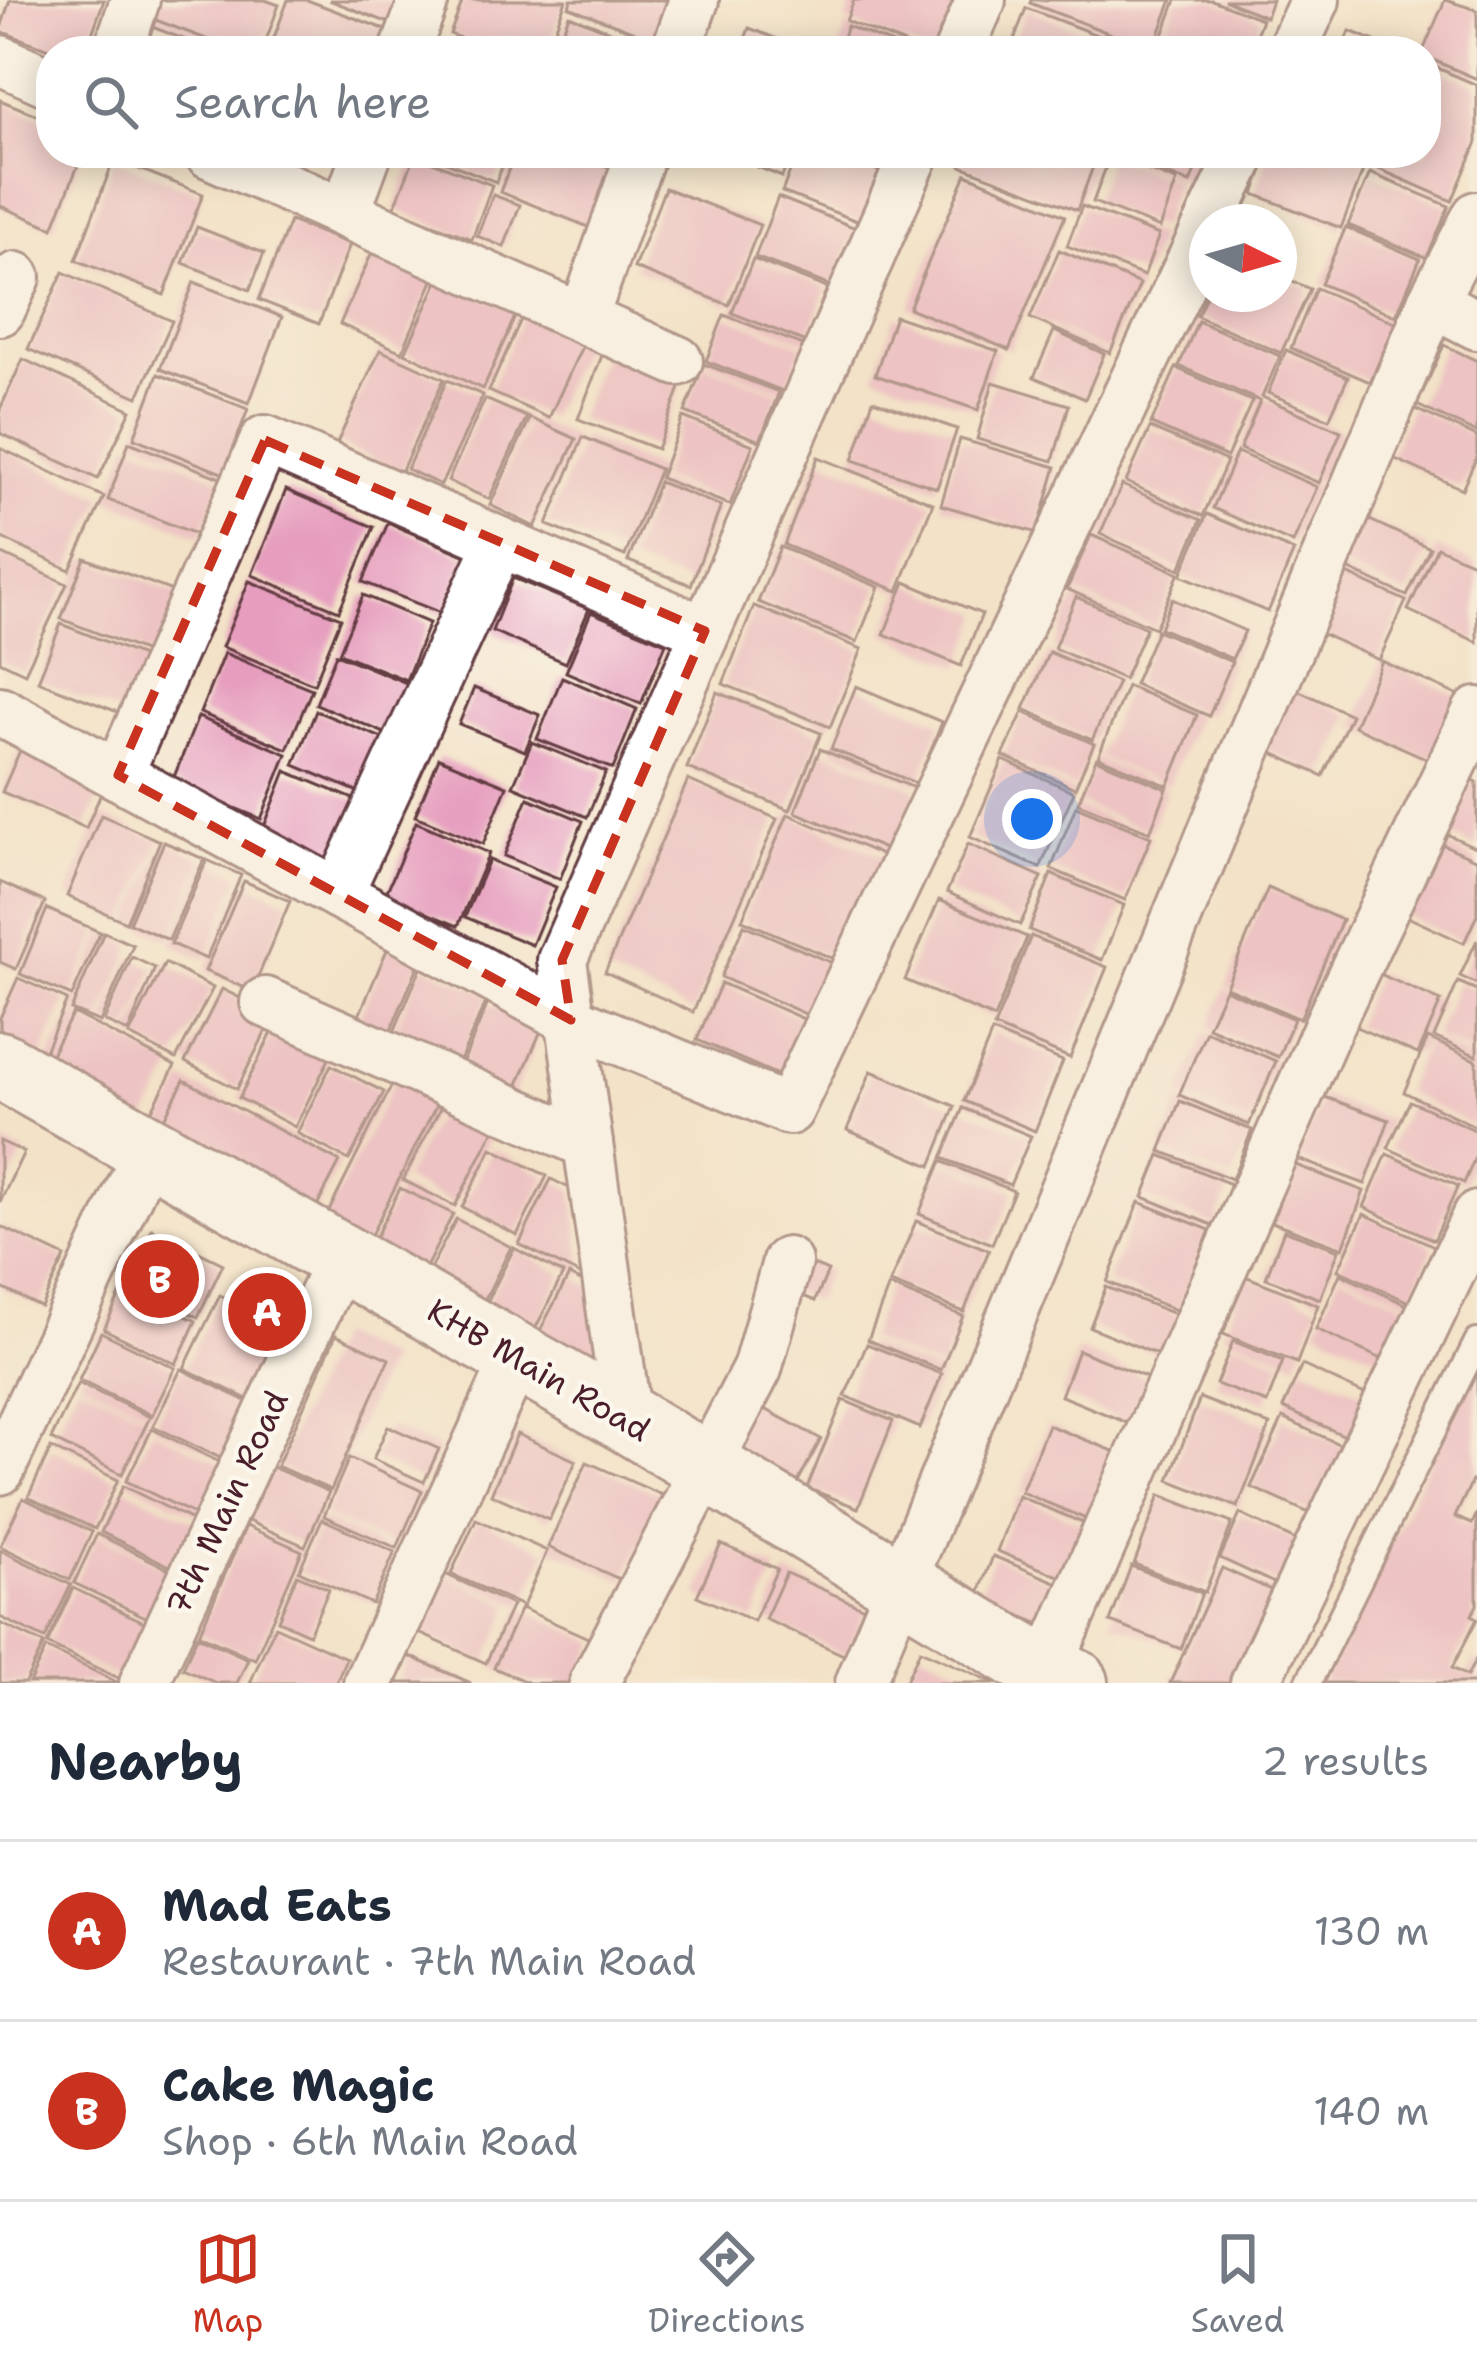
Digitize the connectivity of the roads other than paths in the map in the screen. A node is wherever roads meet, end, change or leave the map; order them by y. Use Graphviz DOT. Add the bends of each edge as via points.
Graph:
graph roads {
  1 [pos="135,0"];
  2 [pos="424,0"];
  3 [pos="694,0"];
  4 [pos="981,0"];
  5 [pos="1315,0"];
  6 [pos="123,36"];
  7 [pos="411,36"];
  8 [pos="681,36"];
  9 [pos="965,36"];
  10 [pos="1298,36"];
  11 [pos="0,60"];
  12 [pos="36,76"];
  13 [pos="243,168"];
  14 [pos="362,168"];
  15 [pos="635,168"];
  16 [pos="908,168"];
  17 [pos="1236,168"];
  18 [pos="1219,204"];
  19 [pos="345,213"];
  20 [pos="1477,216"];
  21 [pos="1189,267"];
  22 [pos="1432,302"];
  23 [pos="584,316"];
  24 [pos="1477,325"];
  25 [pos="677,361"];
  26 [pos="500,542"];
  27 [pos="705,631"];
  28 [pos="0,711"];
  29 [pos="1477,712"];
  30 [pos="118,775"];
  31 [pos="338,894"];
  32 [pos="266,1002"];
  33 [pos="571,1020"];
  34 [pos="0,1065"];
  35 [pos="588,1144"];
  36 [pos="149,1149"];
  37 [pos="1477,1216"];
  38 [pos="341,1257"];
  39 [pos="787,1262"];
  40 [pos="1477,1342"];
  41 [pos="517,1357"];
  42 [pos="627,1419"];
  43 [pos="705,1467"];
  44 [pos="0,1470"];
  45 [pos="901,1584"];
  46 [pos="1039,1672"];
  47 [pos="144,1683"];
  48 [pos="368,1683"];
  49 [pos="594,1683"];
  50 [pos="860,1683"];
  51 [pos="1255,1683"];
  52 [pos="1308,1683"];
  1 -- 6 [label="street"];
  2 -- 7 [label="street"];
  3 -- 8 [label="street"];
  4 -- 9 [label="street"];
  5 -- 10 [label="street"];
  11 -- 12 [label="street"];
  13 -- 19 [label="street"];
  14 -- 19 [label="street"];
  15 -- 23 [label="street"];
  16 -- 27 [label="street"];
  17 -- 18 [label="street"];
  19 -- 23 [label="street"];
  20 -- 22 [label="street"];
  21 -- 33 [label="street" via="789,1110"];
  22 -- 24 [label="street"];
  22 -- 45 [label="street"];
  23 -- 25 [label="street"];
  26 -- 27 [label="street"];
  26 -- 30 [label="street" via="265,440"];
  26 -- 31 [label="street"];
  27 -- 33 [label="street" via="562,960"];
  28 -- 30 [label="street"];
  29 -- 46 [label="street"];
  30 -- 31 [label="street"];
  31 -- 33 [label="street"];
  32 -- 35 [label="street"];
  33 -- 35 [label="street"];
  34 -- 36 [label="main road, KHB Main Road"];
  35 -- 42 [label="street"];
  36 -- 38 [label="main road, KHB Main Road"];
  36 -- 44 [label="street"];
  37 -- 51 [label="street"];
  38 -- 41 [label="main road, KHB Main Road"];
  38 -- 47 [label="street, 7th Main Road"];
  39 -- 43 [label="street" via="758,1369"];
  40 -- 52 [label="lane"];
  41 -- 42 [label="main road, KHB Main Road"];
  41 -- 48 [label="street"];
  42 -- 43 [label="main road, KHB Main Road"];
  43 -- 45 [label="main road, KHB Main Road"];
  43 -- 49 [label="street"];
  45 -- 46 [label="main road, KHB Main Road"];
  45 -- 50 [label="street"];
}
